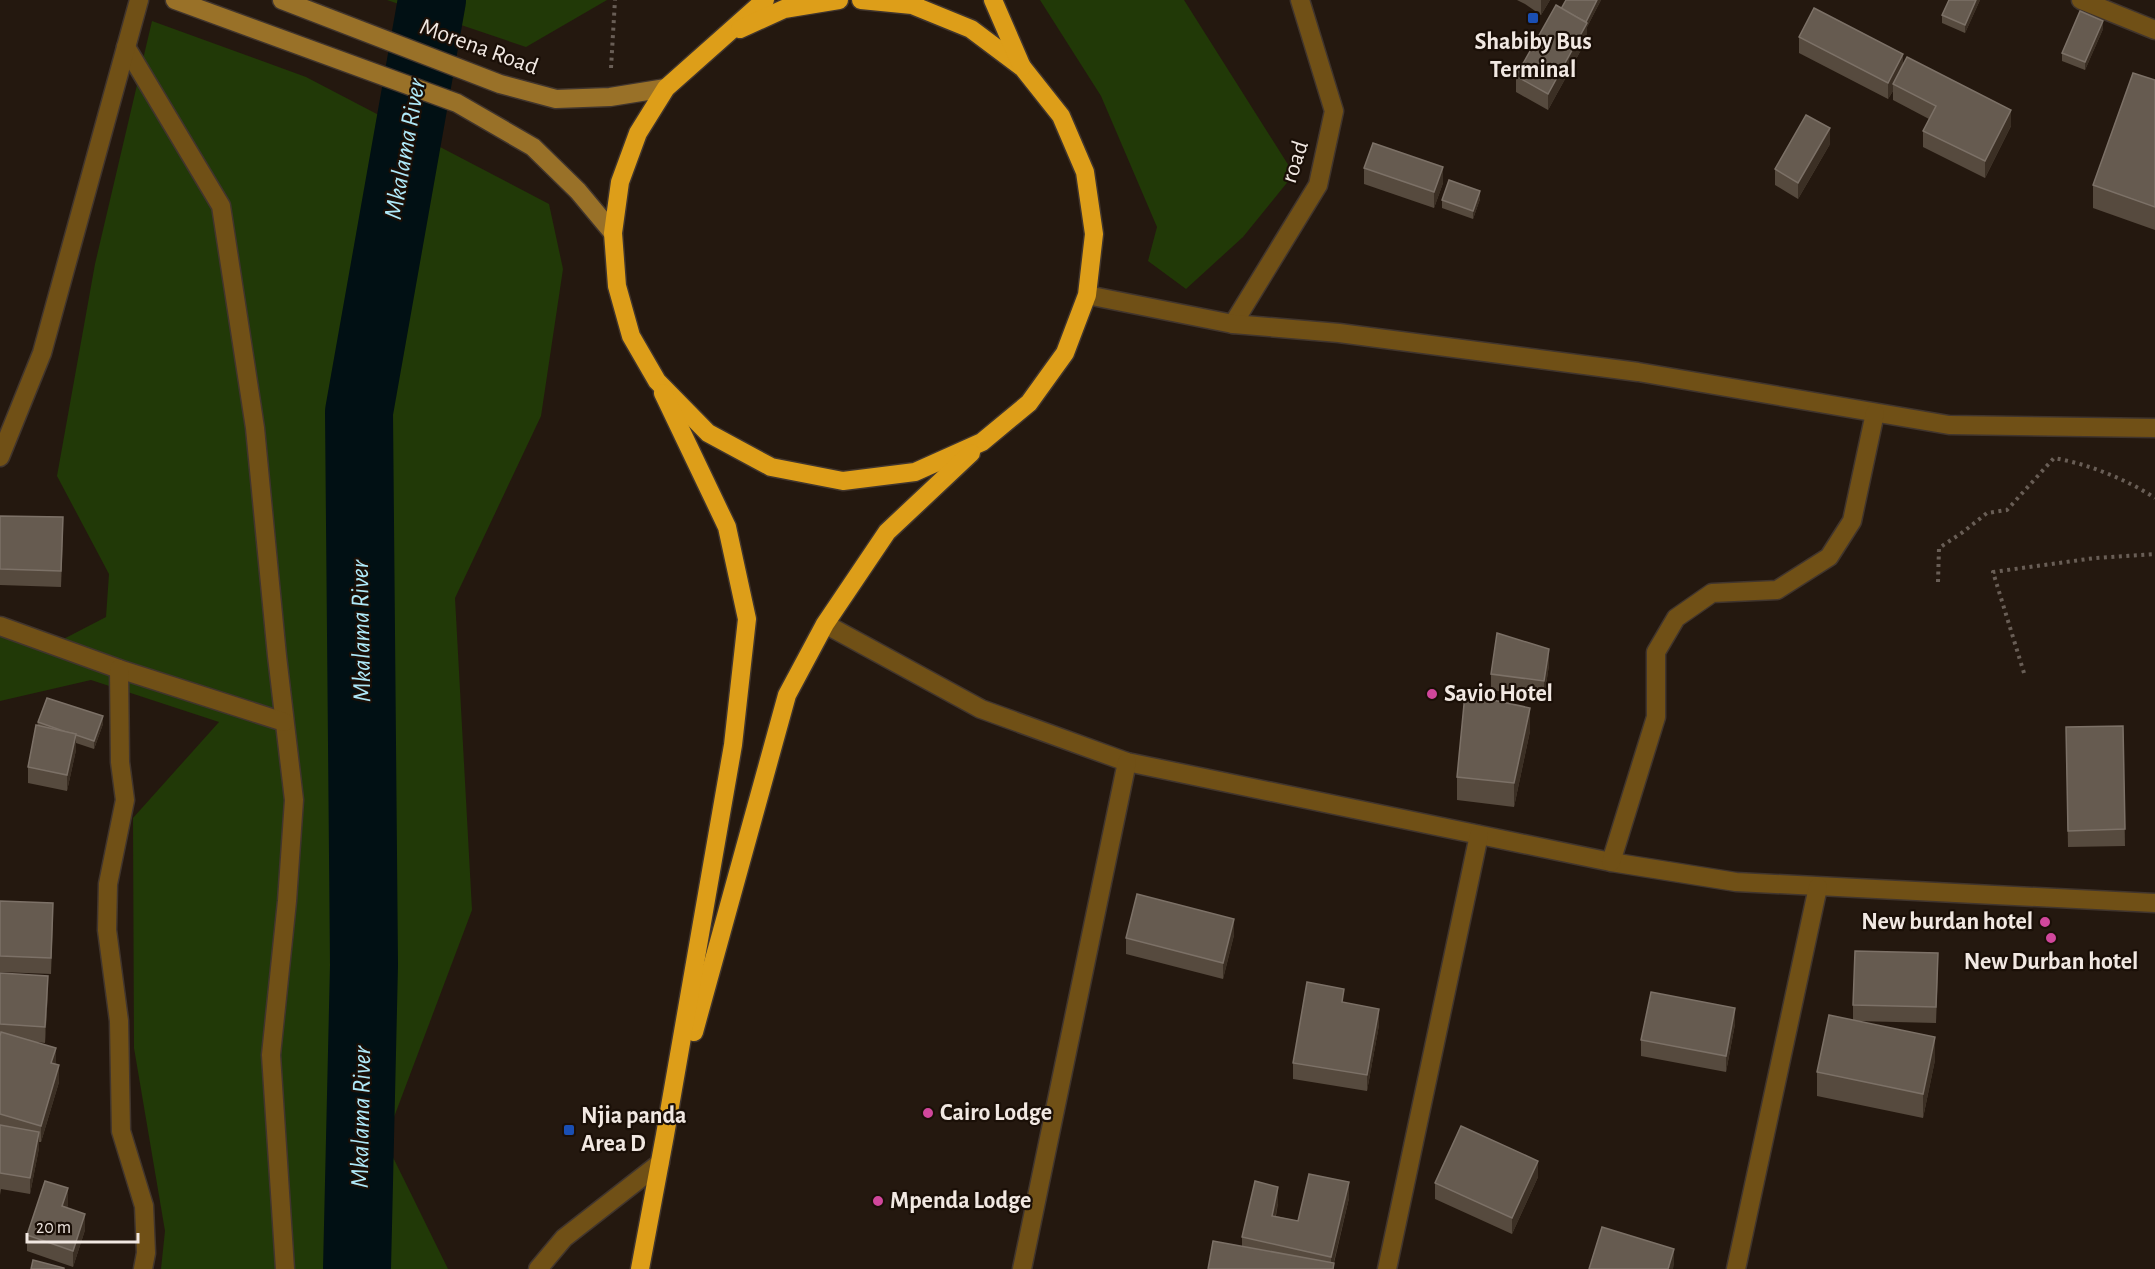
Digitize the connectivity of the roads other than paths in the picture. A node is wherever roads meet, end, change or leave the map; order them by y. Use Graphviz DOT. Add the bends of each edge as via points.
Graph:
graph roads {
  1 [pos="139,0"];
  2 [pos="175,0"];
  3 [pos="282,0"];
  4 [pos="765,0"];
  5 [pos="839,0"];
  6 [pos="861,0"];
  7 [pos="993,0"];
  8 [pos="1300,0"];
  9 [pos="2081,0"];
  10 [pos="2155,30"];
  11 [pos="725,36"];
  12 [pos="126,46"];
  13 [pos="1023,68"];
  14 [pos="666,88"];
  15 [pos="613,233"];
  16 [pos="1087,295"];
  17 [pos="1233,324"];
  18 [pos="657,381"];
  19 [pos="1875,413"];
  20 [pos="2155,428"];
  21 [pos="982,442"];
  22 [pos="0,457"];
  23 [pos="825,624"];
  24 [pos="0,626"];
  25 [pos="119,669"];
  26 [pos="284,722"];
  27 [pos="1127,762"];
  28 [pos="1479,835"];
  29 [pos="1611,862"];
  30 [pos="1818,887"];
  31 [pos="2155,903"];
  32 [pos="665,1135"];
  33 [pos="660,1163"];
  34 [pos="142,1269"];
  35 [pos="285,1269"];
  36 [pos="538,1269"];
  37 [pos="639,1269"];
  38 [pos="1022,1269"];
  39 [pos="1387,1269"];
  40 [pos="1736,1269"];
  1 -- 12 [label="street"];
  2 -- 15 [label="main road" via="457,103 533,147 578,190"];
  3 -- 14 [label="main road, Morena Road" via="500,84 556,99 610,97"];
  4 -- 11 [label="highway"];
  5 -- 11 [label="highway" via="784,9"];
  6 -- 13 [label="highway" via="912,5 971,29"];
  7 -- 13 [label="highway"];
  8 -- 17 [label="street, road" via="1334,111 1318,185"];
  9 -- 10 [label="street"];
  11 -- 14 [label="highway"];
  12 -- 22 [label="street" via="42,353"];
  12 -- 26 [label="street" via="221,206 255,428"];
  13 -- 16 [label="highway" via="1061,116 1084,172 1094,234"];
  14 -- 15 [label="highway" via="638,133 627,162"];
  15 -- 18 [label="highway" via="616,286 632,336"];
  16 -- 17 [label="street"];
  16 -- 21 [label="highway" via="1065,353 1029,403"];
  17 -- 19 [label="street" via="1339,333 1638,372"];
  18 -- 21 [label="highway" via="708,432 771,467 843,481 915,472"];
  18 -- 32 [label="highway" via="727,527 747,619 733,745"];
  19 -- 20 [label="street" via="1949,425"];
  19 -- 29 [label="street" via="1852,521 1829,557 1777,590 1713,593 1676,618 1656,652 1656,717"];
  21 -- 23 [label="highway" via="887,532"];
  23 -- 27 [label="street" via="981,710"];
  23 -- 32 [label="highway" via="787,695"];
  24 -- 25 [label="street"];
  25 -- 26 [label="street"];
  25 -- 34 [label="street" via="120,762 125,800 108,884 107,930 119,1021 121,1131 144,1206 146,1253"];
  26 -- 35 [label="street" via="294,800 271,1055"];
  27 -- 28 [label="street"];
  27 -- 38 [label="street"];
  28 -- 29 [label="street"];
  28 -- 39 [label="street"];
  29 -- 30 [label="street" via="1736,882"];
  30 -- 31 [label="street"];
  30 -- 40 [label="street"];
  32 -- 33 [label="highway"];
  33 -- 36 [label="street" via="564,1238"];
  33 -- 37 [label="highway"];
}
